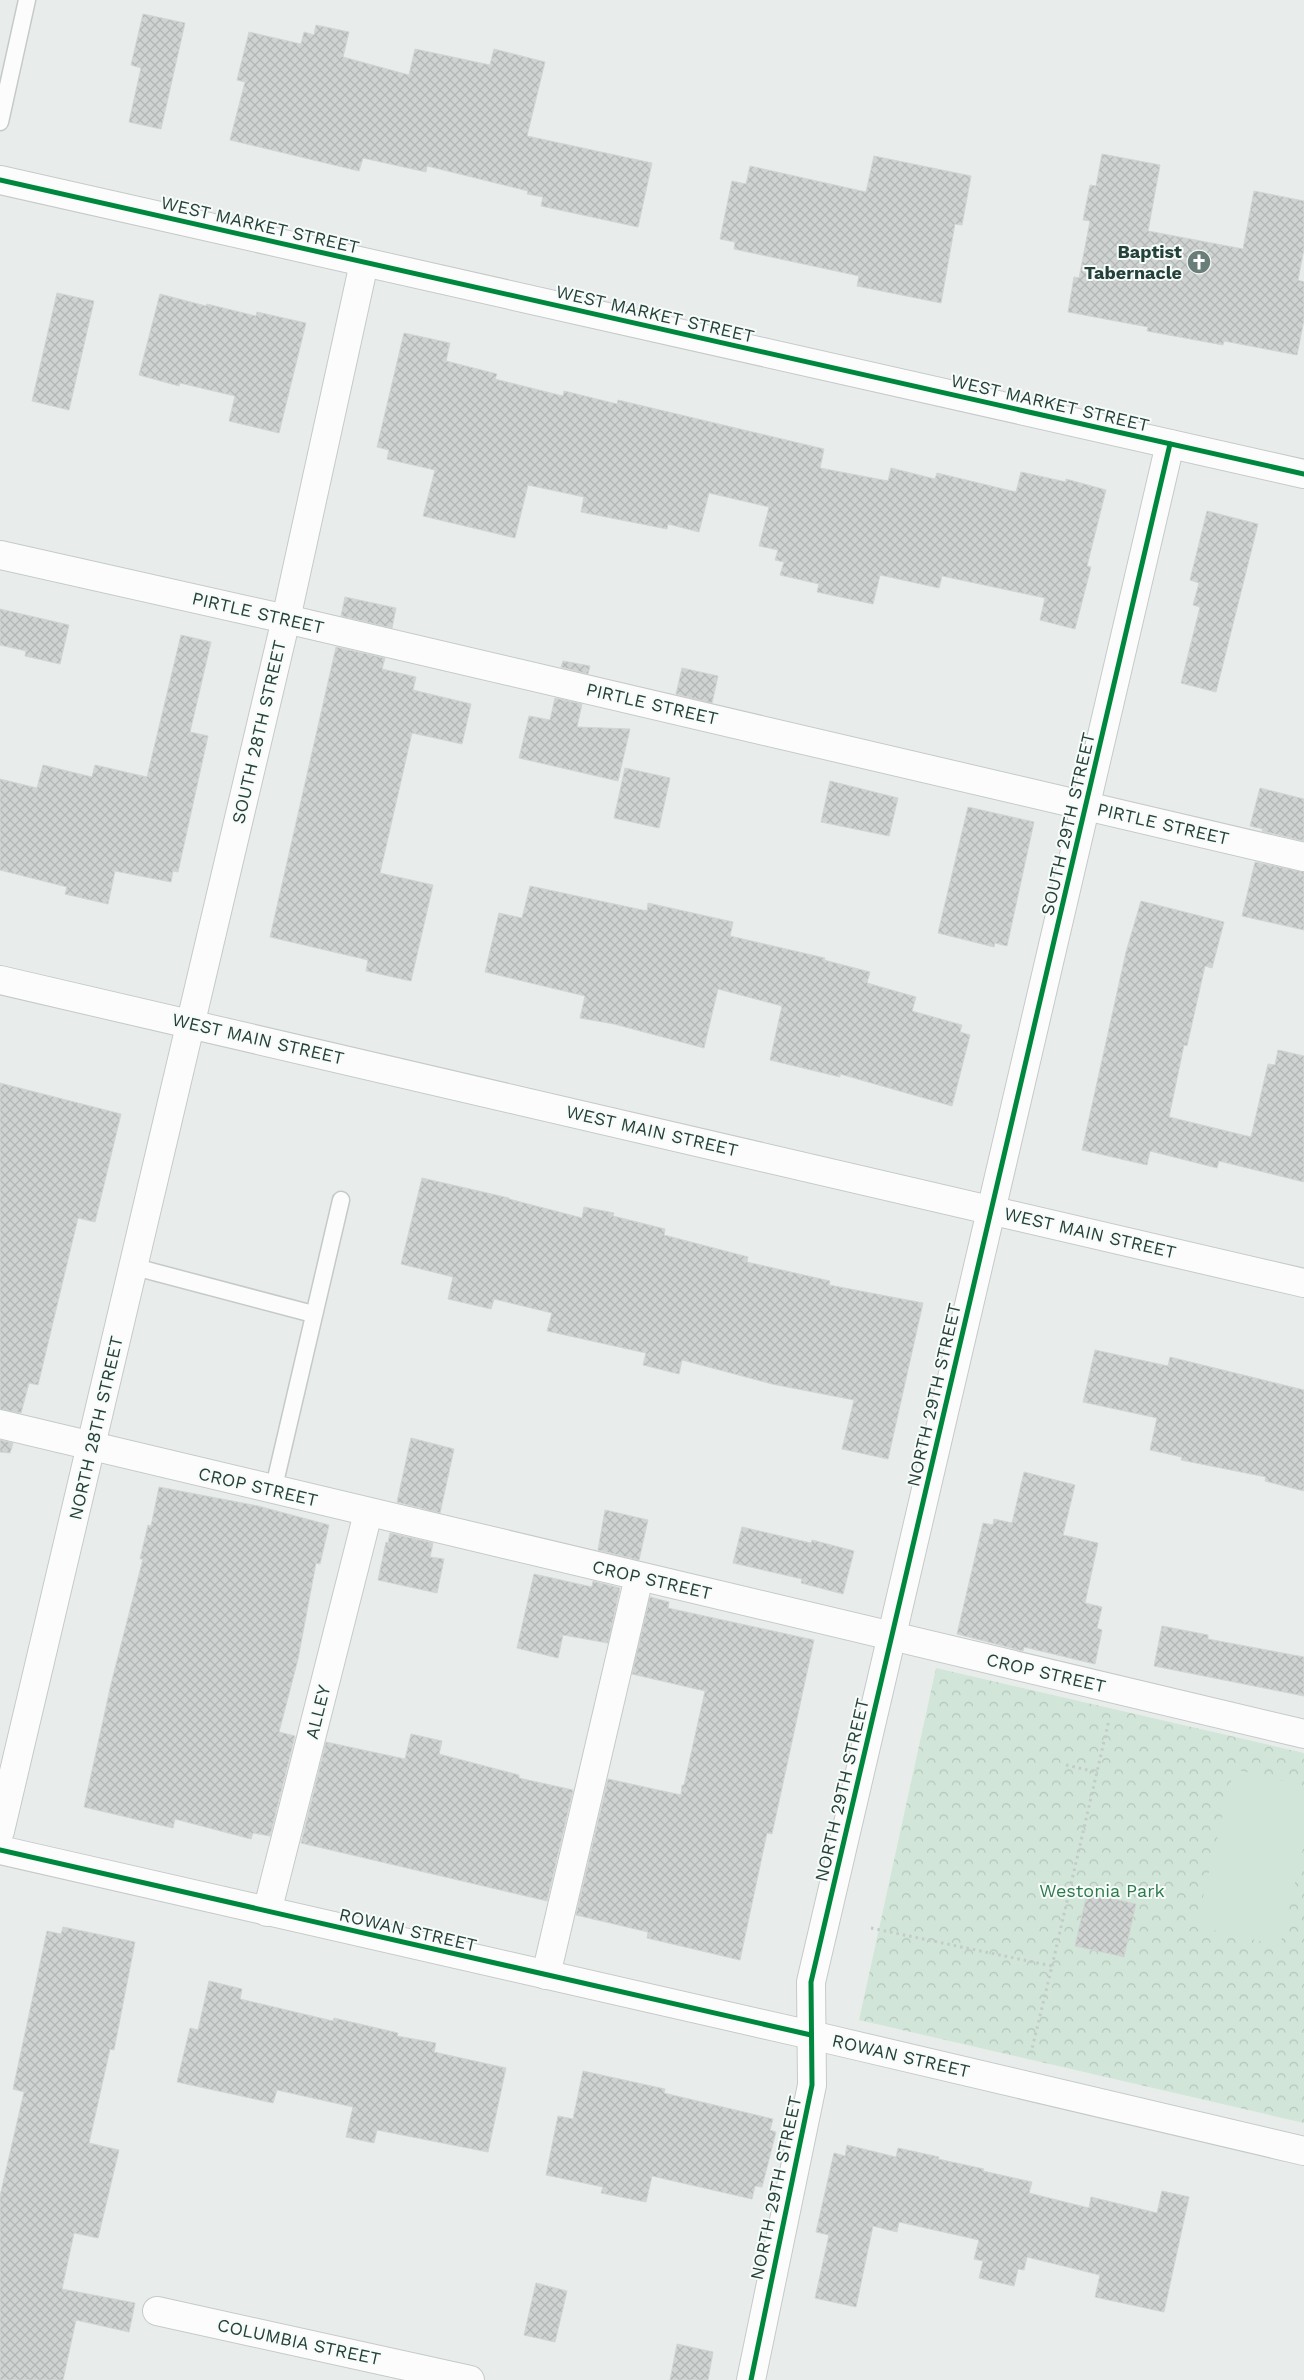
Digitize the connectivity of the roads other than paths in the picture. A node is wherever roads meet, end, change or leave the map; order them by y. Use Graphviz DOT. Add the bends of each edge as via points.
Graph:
graph roads {
  1 [pos="27,0"];
  2 [pos="0,122"];
  3 [pos="0,180"];
  4 [pos="364,263"];
  5 [pos="1170,444"];
  6 [pos="1304,474"];
  7 [pos="0,555"];
  8 [pos="286,618"];
  9 [pos="1086,806"];
  10 [pos="1304,858"];
  11 [pos="0,980"];
  12 [pos="190,1024"];
  13 [pos="340,1200"];
  14 [pos="992,1210"];
  15 [pos="135,1267"];
  16 [pos="1304,1283"];
  17 [pos="313,1314"];
  18 [pos="0,1424"];
  19 [pos="91,1448"];
  20 [pos="273,1491"];
  21 [pos="368,1513"];
  22 [pos="639,1577"];
  23 [pos="892,1637"];
  24 [pos="1304,1734"];
  25 [pos="0,1831"];
  26 [pos="0,1850"];
  27 [pos="267,1912"];
  28 [pos="546,1976"];
  29 [pos="811,2035"];
  30 [pos="1304,2150"];
  31 [pos="157,2311"];
  32 [pos="470,2380"];
  33 [pos="750,2380"];
  1 -- 2 [label="lane"];
  3 -- 4 [label="street, WEST MARKET STREET"];
  4 -- 5 [label="street, WEST MARKET STREET"];
  4 -- 8 [label="street, SOUTH 28TH STREET"];
  5 -- 6 [label="street, WEST MARKET STREET"];
  5 -- 9 [label="street, SOUTH 29TH STREET"];
  7 -- 8 [label="street, PIRTLE STREET"];
  8 -- 9 [label="street, PIRTLE STREET"];
  8 -- 12 [label="street, SOUTH 28TH STREET"];
  9 -- 10 [label="street, PIRTLE STREET"];
  9 -- 14 [label="street, SOUTH 29TH STREET"];
  11 -- 12 [label="street, WEST MAIN STREET"];
  12 -- 14 [label="street, WEST MAIN STREET"];
  12 -- 15 [label="street, NORTH 28TH STREET"];
  13 -- 17 [label="lane"];
  14 -- 16 [label="street, WEST MAIN STREET"];
  14 -- 23 [label="street, NORTH 29TH STREET"];
  15 -- 17 [label="lane"];
  15 -- 19 [label="street, NORTH 28TH STREET"];
  17 -- 20 [label="lane"];
  18 -- 19 [label="street, CROP STREET"];
  19 -- 20 [label="street, CROP STREET"];
  19 -- 25 [label="street, NORTH 28TH STREET"];
  20 -- 21 [label="street, CROP STREET"];
  21 -- 22 [label="street, CROP STREET"];
  21 -- 27 [label="street, ALLEY"];
  22 -- 23 [label="street, CROP STREET"];
  22 -- 28 [label="street"];
  23 -- 24 [label="street, CROP STREET"];
  23 -- 29 [label="street, NORTH 29TH STREET" via="811,1982"];
  26 -- 27 [label="street, ROWAN STREET"];
  27 -- 28 [label="street, ROWAN STREET"];
  28 -- 29 [label="street, ROWAN STREET"];
  29 -- 30 [label="street, ROWAN STREET"];
  29 -- 33 [label="street, NORTH 29TH STREET" via="812,2085"];
  31 -- 32 [label="street, COLUMBIA STREET"];
}
